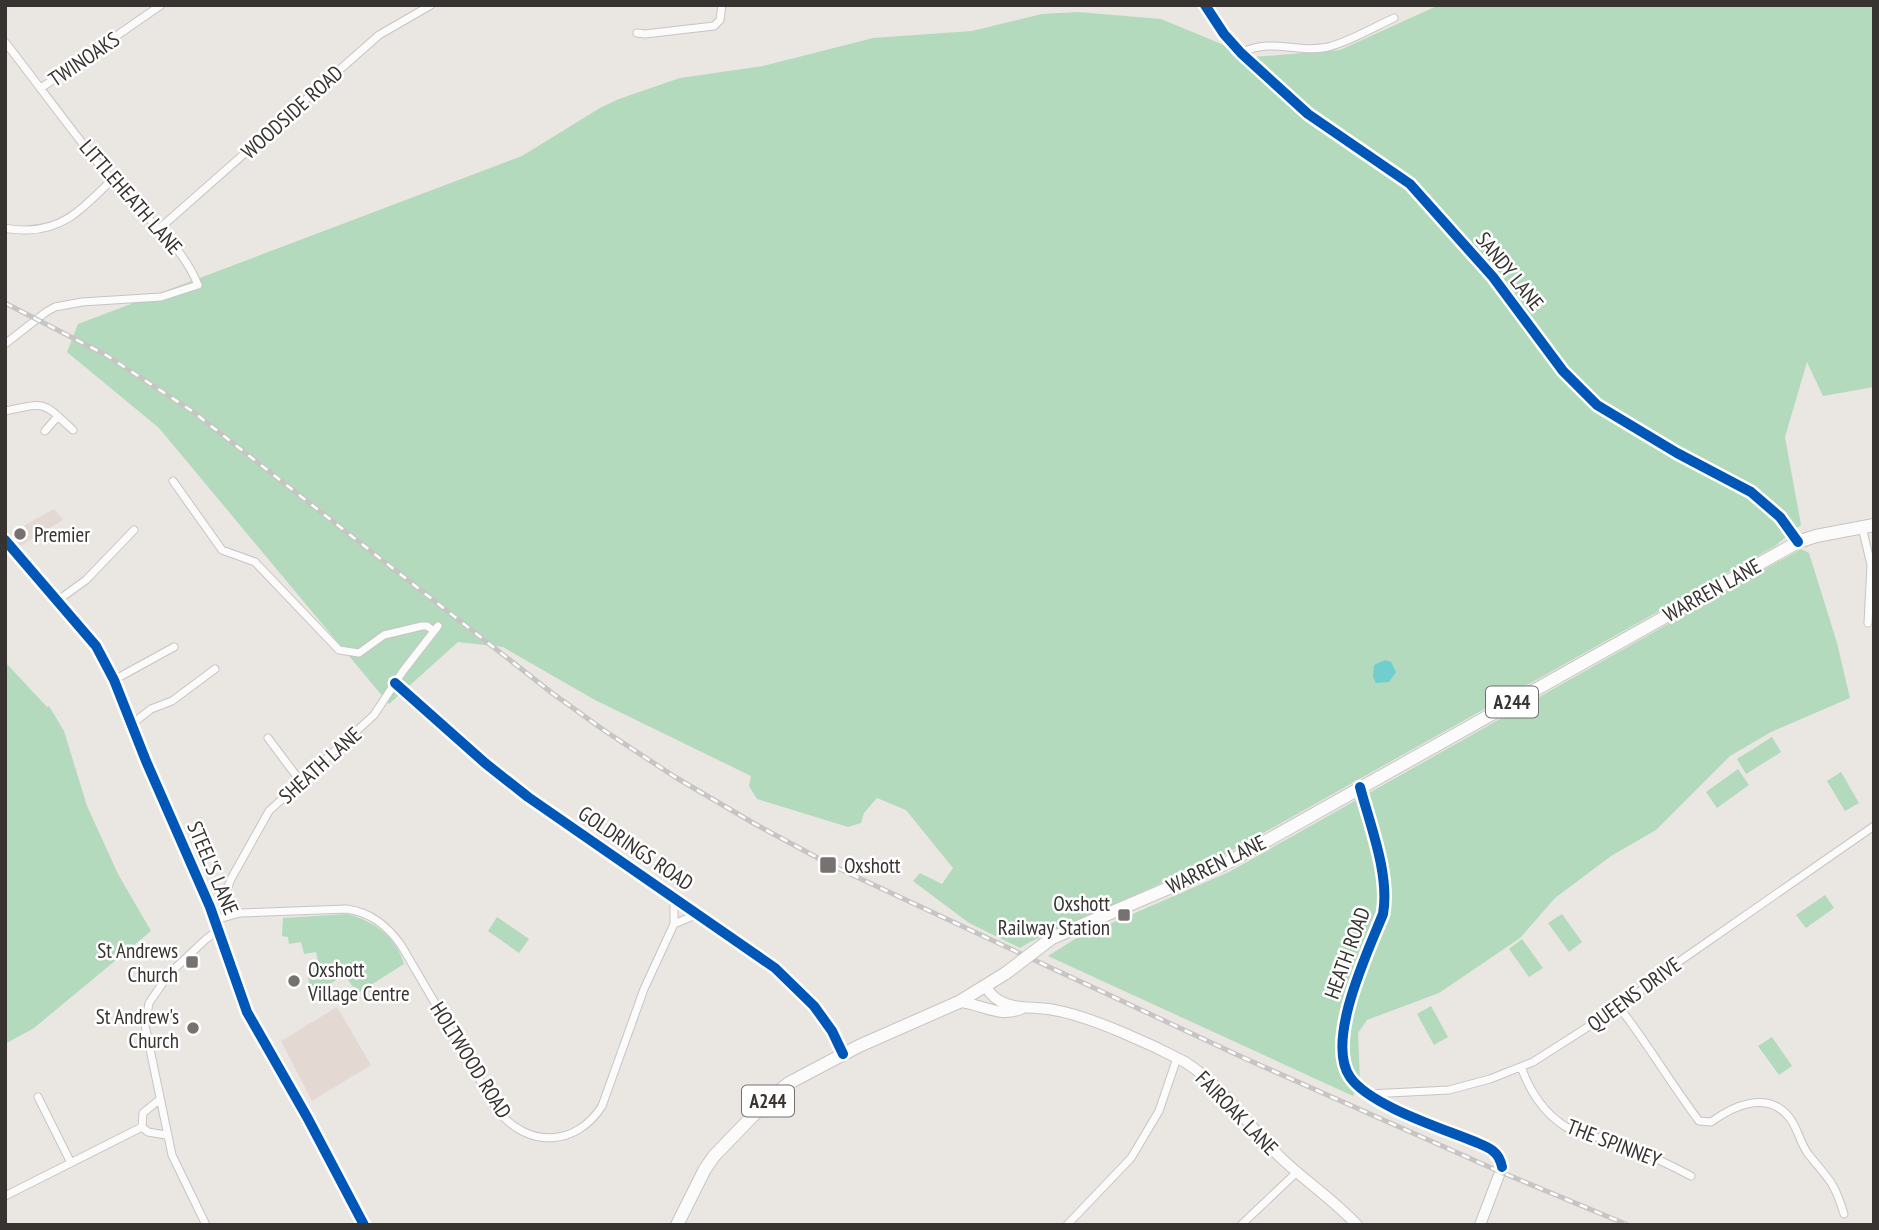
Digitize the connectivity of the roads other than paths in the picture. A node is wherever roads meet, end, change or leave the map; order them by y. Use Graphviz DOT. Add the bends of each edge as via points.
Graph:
graph roads {
  1 [pos="161,5"];
  2 [pos="432,5"];
  3 [pos="722,5"];
  4 [pos="1205,5"];
  5 [pos="1394,18"];
  6 [pos="637,33"];
  7 [pos="5,41"];
  8 [pos="1241,53"];
  9 [pos="41,88"];
  10 [pos="112,180"];
  11 [pos="5,228"];
  12 [pos="160,228"];
  13 [pos="5,344"];
  14 [pos="5,411"];
  15 [pos="58,416"];
  16 [pos="73,430"];
  17 [pos="45,431"];
  18 [pos="173,481"];
  19 [pos="1868,526"];
  20 [pos="134,530"];
  21 [pos="5,540"];
  22 [pos="1798,542"];
  23 [pos="57,601"];
  24 [pos="1868,623"];
  25 [pos="174,647"];
  26 [pos="215,670"];
  27 [pos="114,680"];
  28 [pos="395,683"];
  29 [pos="132,724"];
  30 [pos="268,738"];
  31 [pos="301,782"];
  32 [pos="1360,787"];
  33 [pos="1874,826"];
  34 [pos="674,897"];
  35 [pos="698,914"];
  36 [pos="219,922"];
  37 [pos="674,924"];
  38 [pos="986,987"];
  39 [pos="959,1002"];
  40 [pos="1619,1007"];
  41 [pos="1024,1008"];
  42 [pos="843,1054"];
  43 [pos="1177,1058"];
  44 [pos="1521,1067"];
  45 [pos="1367,1094"];
  46 [pos="38,1097"];
  47 [pos="159,1100"];
  48 [pos="142,1127"];
  49 [pos="166,1135"];
  50 [pos="71,1163"];
  51 [pos="1297,1172"];
  52 [pos="1691,1176"];
  53 [pos="5,1196"];
  54 [pos="1844,1214"];
  55 [pos="206,1225"];
  56 [pos="364,1225"];
  57 [pos="677,1225"];
  58 [pos="1067,1225"];
  59 [pos="1241,1225"];
  60 [pos="1357,1225"];
  61 [pos="1480,1225"];
  1 -- 9 [label="street, TWINOAKS"];
  2 -- 12 [label="street, WOODSIDE ROAD" via="379,35"];
  3 -- 6 [label="street" via="714,26"];
  4 -- 8 [label="street, SANDY LANE"];
  5 -- 8 [label="street" via="1328,47 1264,44"];
  7 -- 9 [label="street, LITTLEHEATH LANE"];
  8 -- 22 [label="street, SANDY LANE" via="1308,114 1410,184 1493,277 1563,371 1597,405 1751,492 1780,517"];
  9 -- 10 [label="street, LITTLEHEATH LANE"];
  10 -- 11 [label="street" via="70,219 46,229"];
  10 -- 12 [label="street, LITTLEHEATH LANE"];
  12 -- 13 [label="street, LITTLEHEATH LANE" via="183,255 198,285 162,297 68,304 46,312"];
  14 -- 15 [label="street" via="39,404"];
  15 -- 16 [label="street"];
  15 -- 17 [label="street"];
  18 -- 28 [label="street, SHEATH LANE" via="222,550 255,562 339,650 359,653 384,635 422,626 436,628"];
  19 -- 22 [label="main road, A244"];
  19 -- 24 [label="street"];
  20 -- 23 [label="street" via="86,580"];
  21 -- 23 [label="main road, STEEL'S LANE"];
  22 -- 32 [label="main road, WARREN LANE / A244"];
  23 -- 27 [label="main road, STEEL'S LANE" via="96,646"];
  25 -- 27 [label="street"];
  26 -- 29 [label="street"];
  27 -- 29 [label="main road, STEEL'S LANE"];
  28 -- 31 [label="street, SHEATH LANE" via="362,728"];
  28 -- 34 [label="street, GOLDRINGS ROAD" via="528,797"];
  29 -- 36 [label="main road, STEEL'S LANE"];
  30 -- 31 [label="street"];
  31 -- 36 [label="street, SHEATH LANE" via="269,811 249,844 226,892"];
  32 -- 38 [label="main road, WARREN LANE / A244, bridge" via="1227,863 1052,938"];
  32 -- 45 [label="main road, HEATH ROAD" via="1384,880 1385,902 1346,1011 1342,1049 1350,1077"];
  33 -- 40 [label="street, QUEENS DRIVE"];
  34 -- 35 [label="street, GOLDRINGS ROAD"];
  34 -- 37 [label="street, HOLTWOOD ROAD"];
  35 -- 37 [label="street"];
  35 -- 42 [label="street, GOLDRINGS ROAD" via="794,984 820,1015"];
  36 -- 37 [label="street, HOLTWOOD ROAD" via="240,912 346,909 382,923 401,945 498,1111 517,1130 534,1137 562,1136 595,1117"];
  36 -- 47 [label="street" via="169,974 149,1003 145,1025"];
  36 -- 56 [label="main road, STEEL'S LANE" via="256,1031"];
  38 -- 39 [label="main road, WARREN LANE / A244"];
  38 -- 41 [label="main road, FAIROAK LANE" via="996,1000"];
  39 -- 41 [label="main road" via="1003,1013"];
  39 -- 42 [label="main road, WARREN LANE / A244"];
  40 -- 44 [label="street, QUEENS DRIVE" via="1549,1054"];
  40 -- 54 [label="street" via="1699,1121 1711,1122 1728,1110 1754,1103 1767,1104 1788,1116 1809,1155 1837,1188"];
  41 -- 43 [label="main road, FAIROAK LANE" via="1073,1014"];
  42 -- 57 [label="main road, WARREN LANE / A244" via="789,1083 724,1144 705,1169"];
  43 -- 51 [label="main road, FAIROAK LANE" via="1202,1073"];
  43 -- 58 [label="street" via="1158,1111 1131,1158"];
  44 -- 45 [label="street, QUEENS DRIVE" via="1449,1090"];
  44 -- 52 [label="street, THE SPINNEY" via="1532,1093 1562,1124 1582,1135 1615,1141"];
  45 -- 61 [label="main road, HEATH ROAD" via="1493,1149 1502,1167"];
  46 -- 50 [label="street"];
  47 -- 48 [label="street" via="142,1112"];
  47 -- 49 [label="street"];
  48 -- 49 [label="street"];
  48 -- 50 [label="street"];
  49 -- 55 [label="street"];
  50 -- 53 [label="street"];
  51 -- 59 [label="street"];
  51 -- 60 [label="main road, FAIROAK LANE"];
}
